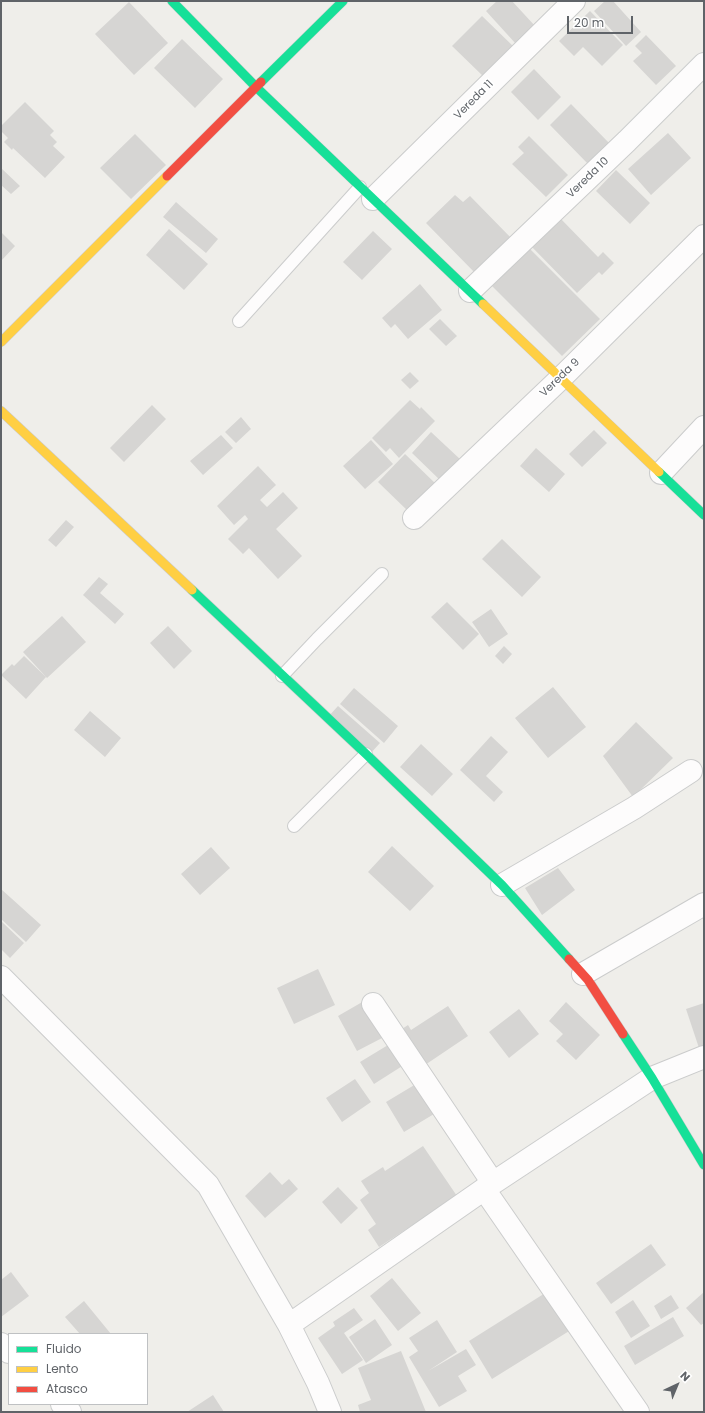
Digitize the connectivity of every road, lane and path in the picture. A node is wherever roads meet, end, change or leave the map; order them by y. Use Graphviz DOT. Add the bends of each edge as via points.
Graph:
graph roads {
  1 [pos="172,1"];
  2 [pos="343,1"];
  3 [pos="574,1"];
  4 [pos="704,64"];
  5 [pos="257,88"];
  6 [pos="367,193"];
  7 [pos="704,236"];
  8 [pos="470,291"];
  9 [pos="239,321"];
  10 [pos="1,342"];
  11 [pos="561,378"];
  12 [pos="1,411"];
  13 [pos="704,427"];
  14 [pos="660,473"];
  15 [pos="704,515"];
  16 [pos="414,518"];
  17 [pos="382,574"];
  18 [pos="282,676"];
  19 [pos="366,754"];
  20 [pos="691,771"];
  21 [pos="294,826"];
  22 [pos="502,885"];
  23 [pos="704,904"];
  24 [pos="583,974"];
  25 [pos="1,977"];
  26 [pos="373,1004"];
  27 [pos="704,1056"];
  28 [pos="652,1078"];
  29 [pos="704,1165"];
  30 [pos="488,1186"];
  31 [pos="289,1325"];
  32 [pos="330,1412"];
  33 [pos="638,1412"];
  1 -- 5 [label="street"];
  2 -- 5 [label="street"];
  3 -- 6 [label="street, Vereda 11"];
  4 -- 8 [label="street, Vereda 10"];
  5 -- 6 [label="street"];
  5 -- 10 [label="street"];
  6 -- 8 [label="street"];
  6 -- 9 [label="lane"];
  7 -- 11 [label="street, Vereda 9"];
  8 -- 11 [label="street"];
  11 -- 14 [label="street"];
  11 -- 16 [label="street, Vereda 9"];
  12 -- 18 [label="street"];
  13 -- 14 [label="street"];
  14 -- 15 [label="street"];
  17 -- 18 [label="lane"];
  18 -- 19 [label="street"];
  19 -- 21 [label="lane"];
  19 -- 22 [label="street"];
  20 -- 22 [label="street" via="634,808"];
  22 -- 24 [label="street"];
  23 -- 24 [label="street"];
  24 -- 28 [label="street"];
  25 -- 31 [label="street" via="208,1185"];
  26 -- 30 [label="street"];
  27 -- 28 [label="street"];
  28 -- 29 [label="street"];
  28 -- 30 [label="street"];
  30 -- 31 [label="street"];
  30 -- 33 [label="street"];
  31 -- 32 [label="street"];
}
